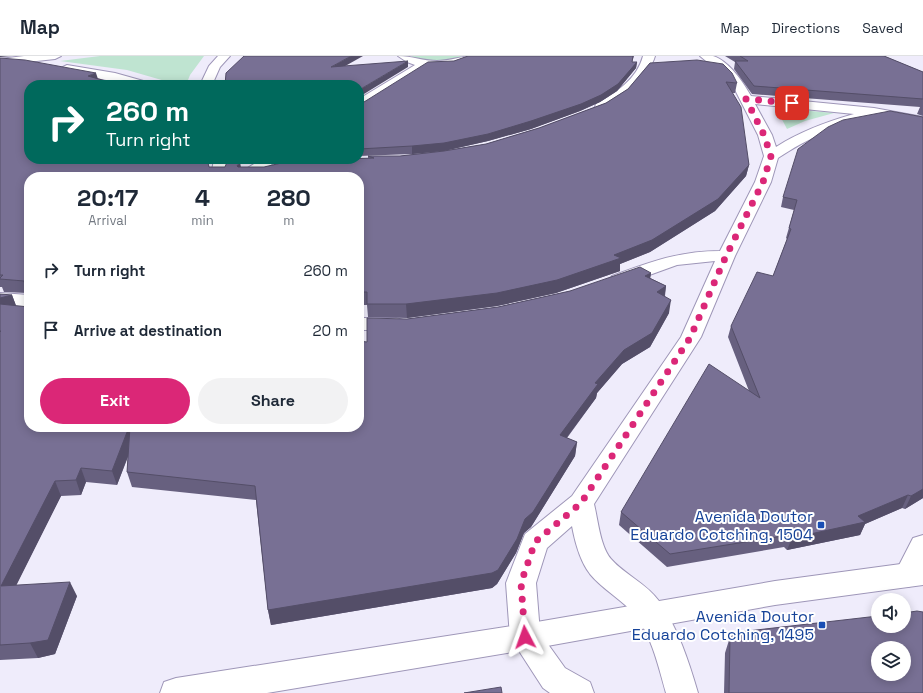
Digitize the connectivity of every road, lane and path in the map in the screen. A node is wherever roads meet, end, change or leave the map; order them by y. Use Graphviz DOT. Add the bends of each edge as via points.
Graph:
graph roads {
  1 [pos="55,56"];
  2 [pos="224,56"];
  3 [pos="404,56"];
  4 [pos="468,56"];
  5 [pos="704,61"];
  6 [pos="0,62"];
  7 [pos="426,63"];
  8 [pos="651,64"];
  9 [pos="126,80"];
  10 [pos="208,80"];
  11 [pos="746,99"];
  12 [pos="364,102"];
  13 [pos="917,107"];
  14 [pos="590,112"];
  15 [pos="874,112"];
  16 [pos="923,120"];
  17 [pos="771,156"];
  18 [pos="364,162"];
  19 [pos="371,162"];
  20 [pos="277,164"];
  21 [pos="256,172"];
  22 [pos="259,172"];
  23 [pos="726,256"];
  24 [pos="602,286"];
  25 [pos="0,299"];
  26 [pos="24,301"];
  27 [pos="364,324"];
  28 [pos="414,324"];
  29 [pos="581,503"];
  30 [pos="923,546"];
  31 [pos="915,574"];
  32 [pos="652,615"];
  33 [pos="525,637"];
  34 [pos="176,693"];
  35 [pos="578,693"];
  36 [pos="682,693"];
  1 -- 6 [label="street"];
  2 -- 10 [label="street" via="215,66"];
  3 -- 7 [label="street"];
  4 -- 7 [label="street" via="448,63"];
  5 -- 11 [label="street" via="726,70 736,80"];
  6 -- 9 [label="street" via="84,71"];
  7 -- 12 [label="street"];
  8 -- 14 [label="street" via="617,99"];
  11 -- 15 [label="street"];
  11 -- 17 [label="street" via="764,135"];
  13 -- 15 [label="street"];
  15 -- 16 [label="street"];
  15 -- 17 [label="street" via="832,124 801,137"];
  17 -- 23 [label="street" via="763,182"];
  18 -- 19 [label="street"];
  20 -- 21 [label="street"];
  20 -- 22 [label="street"];
  23 -- 24 [label="street" via="674,260"];
  23 -- 29 [label="street" via="690,338"];
  25 -- 26 [label="street"];
  27 -- 28 [label="street"];
  29 -- 32 [label="street" via="586,534 600,566 629,590"];
  29 -- 33 [label="street" via="535,542 521,583"];
  30 -- 31 [label="street"];
  31 -- 32 [label="street" via="775,593"];
  32 -- 33 [label="street"];
  32 -- 36 [label="street" via="677,674"];
  33 -- 34 [label="street"];
  33 -- 35 [label="street" via="554,678"];
}
